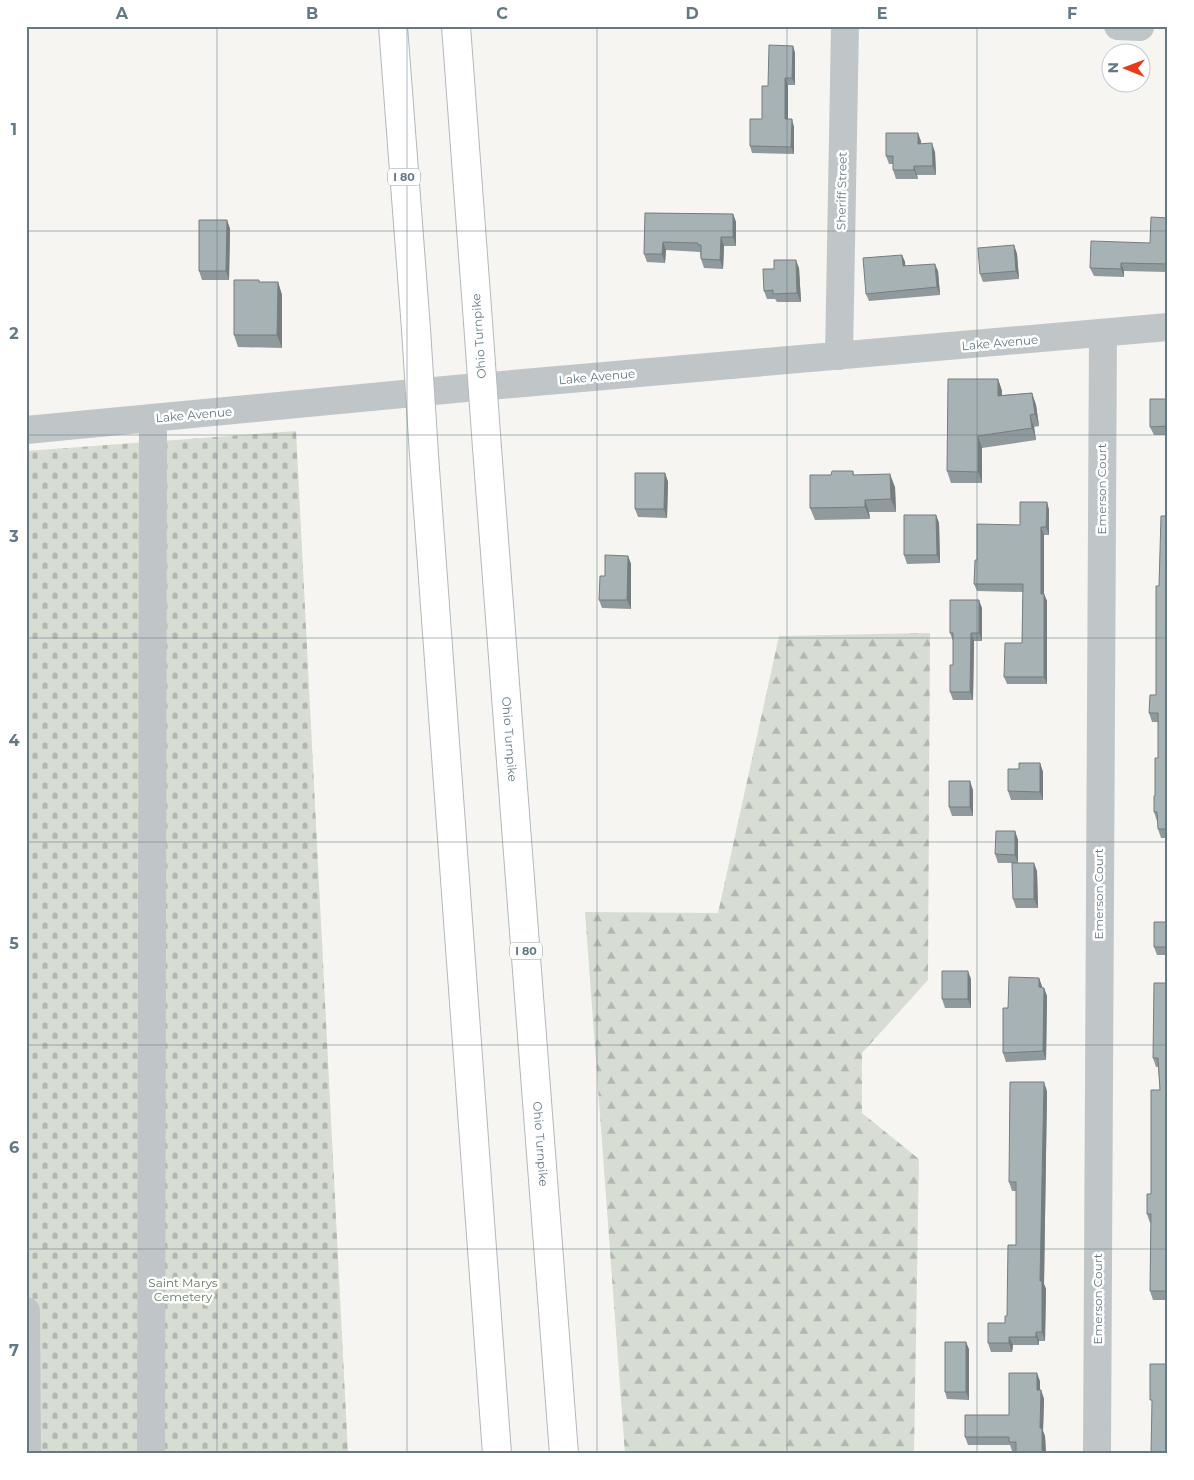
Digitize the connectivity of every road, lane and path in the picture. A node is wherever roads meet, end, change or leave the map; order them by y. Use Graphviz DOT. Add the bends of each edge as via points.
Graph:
graph roads {
  1 [pos="393,26"];
  2 [pos="456,26"];
  3 [pos="845,26"];
  4 [pos="1118,26"];
  5 [pos="1140,27"];
  6 [pos="1168,327"];
  7 [pos="1103,334"];
  8 [pos="839,356"];
  9 [pos="153,418"];
  10 [pos="26,430"];
  11 [pos="26,1310"];
  12 [pos="27,1454"];
  13 [pos="151,1454"];
  14 [pos="496,1454"];
  15 [pos="564,1454"];
  16 [pos="1097,1454"];
  1 -- 14 [label="highway, I 80, bridge"];
  2 -- 15 [label="highway, Ohio Turnpike / I 80, bridge"];
  3 -- 8 [label="street, Sheriff Street"];
  4 -- 5 [label="street"];
  6 -- 7 [label="street, Lake Avenue"];
  7 -- 8 [label="street, Lake Avenue"];
  7 -- 16 [label="street, Emerson Court"];
  8 -- 9 [label="street, Lake Avenue"];
  9 -- 10 [label="street, Lake Avenue"];
  9 -- 13 [label="street"];
  11 -- 12 [label="street"];
}
